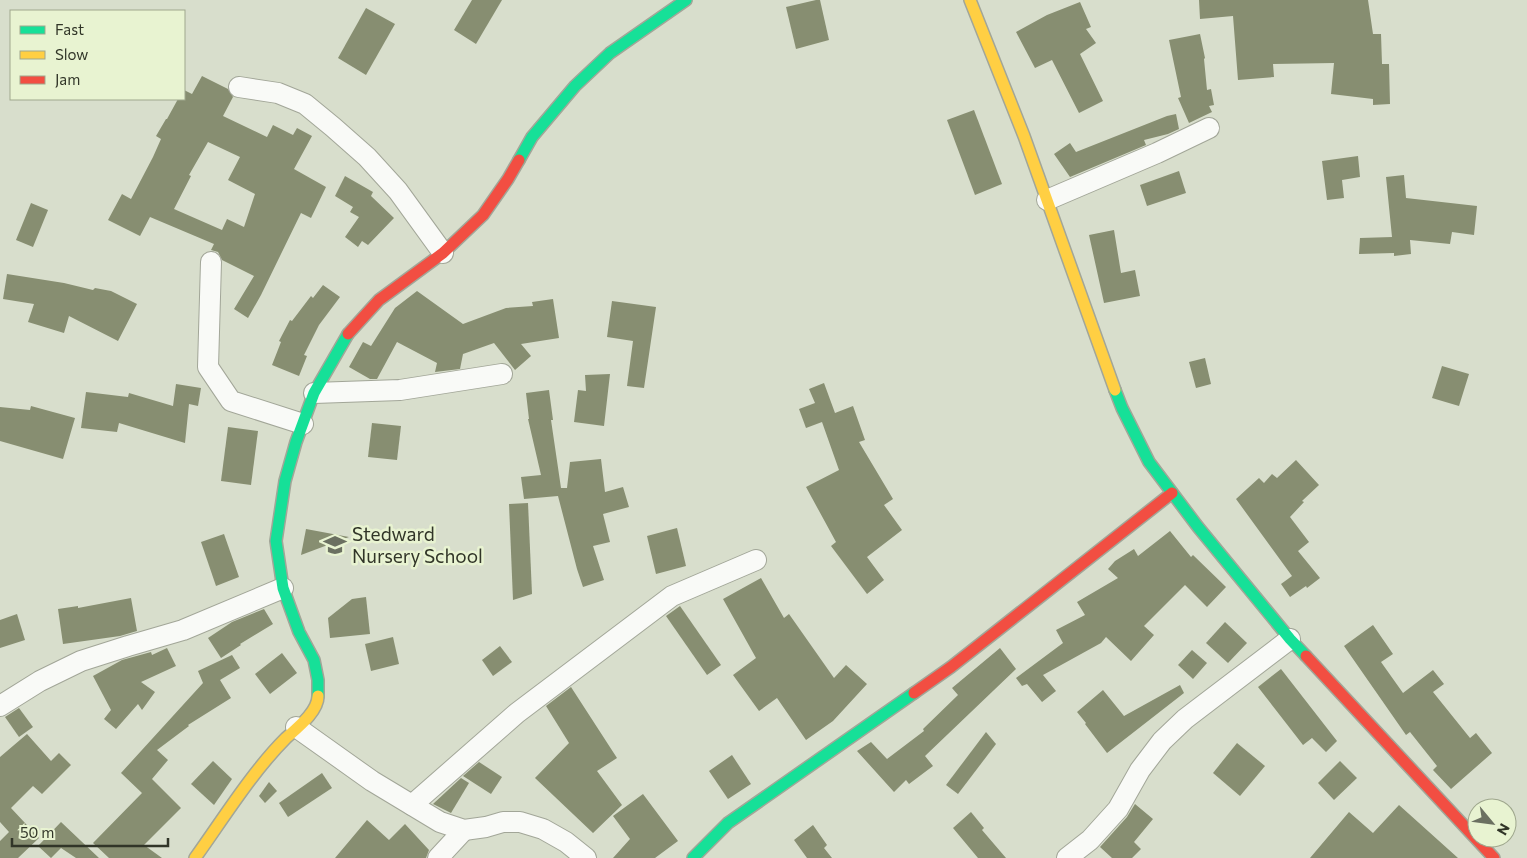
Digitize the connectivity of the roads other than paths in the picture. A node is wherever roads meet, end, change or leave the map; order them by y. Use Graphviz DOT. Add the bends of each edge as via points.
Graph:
graph roads {
  1 [pos="970,0"];
  2 [pos="675,3"];
  3 [pos="239,87"];
  4 [pos="1209,128"];
  5 [pos="1047,200"];
  6 [pos="443,252"];
  7 [pos="211,262"];
  8 [pos="502,374"];
  9 [pos="314,393"];
  10 [pos="303,424"];
  11 [pos="1172,493"];
  12 [pos="756,560"];
  13 [pos="283,588"];
  14 [pos="1290,639"];
  15 [pos="0,706"];
  16 [pos="296,727"];
  17 [pos="412,805"];
  18 [pos="464,830"];
  19 [pos="196,858"];
  20 [pos="438,858"];
  21 [pos="586,858"];
  22 [pos="693,858"];
  23 [pos="1066,858"];
  24 [pos="1494,858"];
  1 -- 5 [label="street"];
  2 -- 6 [label="street" via="610,53 575,86 532,137 483,215"];
  3 -- 6 [label="street" via="278,93 304,104 334,127 398,191"];
  4 -- 5 [label="street"];
  5 -- 11 [label="street" via="1122,408 1149,462"];
  6 -- 9 [label="street" via="379,300 347,335"];
  7 -- 10 [label="street" via="208,367 231,401"];
  8 -- 9 [label="street" via="400,390"];
  9 -- 10 [label="street"];
  10 -- 13 [label="street" via="285,482 276,540"];
  11 -- 14 [label="street"];
  11 -- 22 [label="street" via="951,667 728,823"];
  12 -- 17 [label="street" via="672,596 517,712"];
  13 -- 15 [label="street" via="183,630 81,661"];
  13 -- 16 [label="street" via="299,632 314,660 318,680 318,701 309,716"];
  14 -- 23 [label="street" via="1162,741 1140,770 1118,809 1090,840"];
  14 -- 24 [label="street"];
  16 -- 17 [label="street"];
  16 -- 19 [label="street" via="253,777"];
  17 -- 18 [label="street" via="440,822"];
  18 -- 20 [label="street"];
  18 -- 21 [label="street" via="520,822 543,829"];
}
